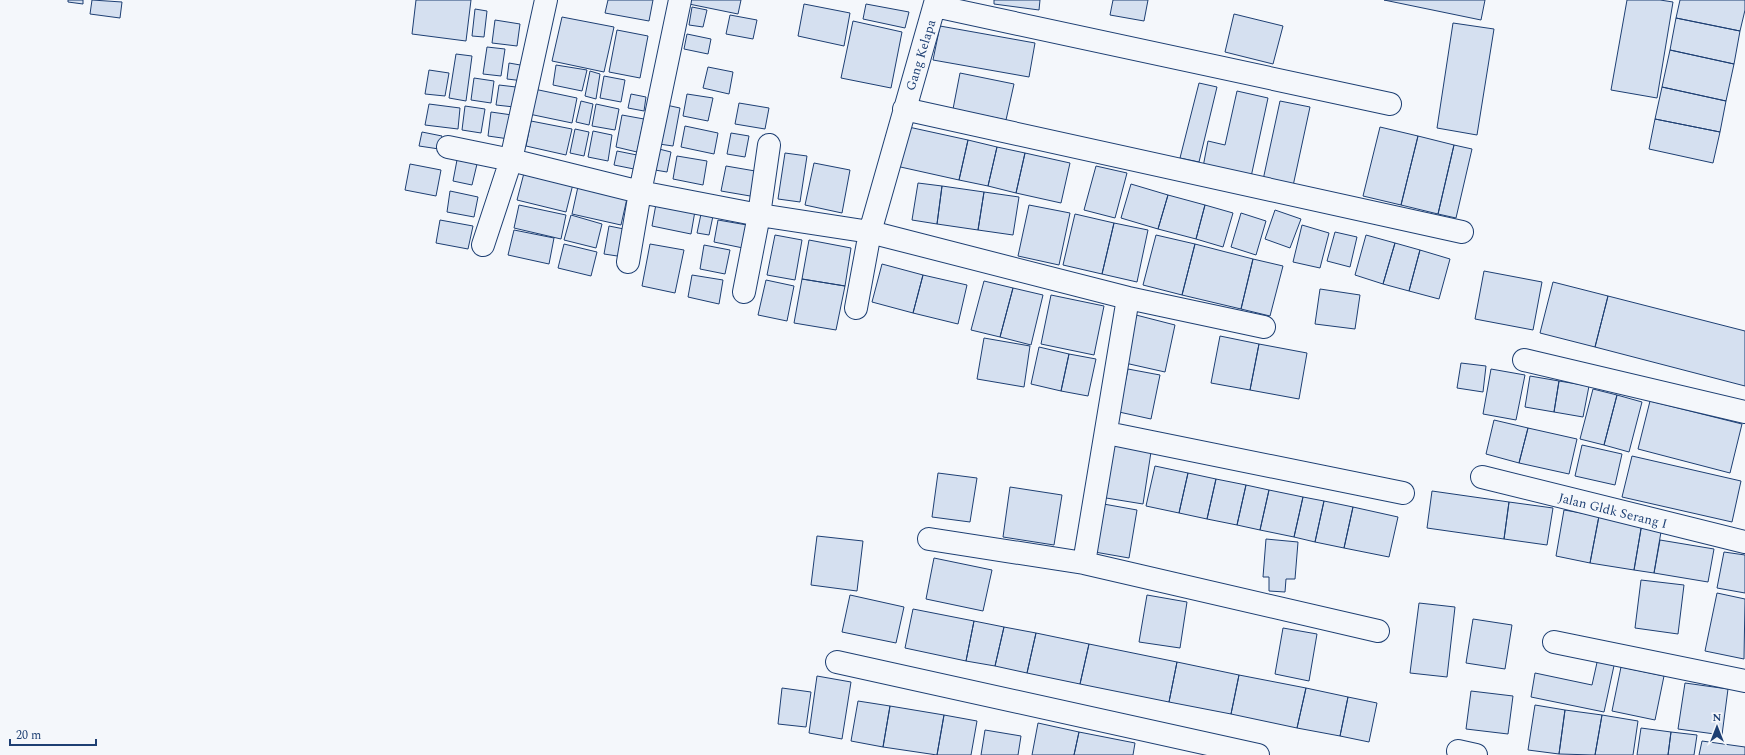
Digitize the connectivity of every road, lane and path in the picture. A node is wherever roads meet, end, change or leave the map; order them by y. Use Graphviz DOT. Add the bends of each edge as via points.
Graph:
graph roads {
  1 [pos="546,0"];
  2 [pos="680,0"];
  3 [pos="935,3"];
  4 [pos="1390,104"];
  5 [pos="904,109"];
  6 [pos="770,145"];
  7 [pos="448,147"];
  8 [pos="511,160"];
  9 [pos="640,192"];
  10 [pos="759,216"];
  11 [pos="870,232"];
  12 [pos="1462,232"];
  13 [pos="483,245"];
  14 [pos="628,262"];
  15 [pos="744,292"];
  16 [pos="1128,298"];
  17 [pos="856,308"];
  18 [pos="1264,327"];
  19 [pos="1524,360"];
  20 [pos="1745,412"];
  21 [pos="1107,433"];
  22 [pos="1482,477"];
  23 [pos="1403,493"];
  24 [pos="929,539"];
  25 [pos="1745,542"];
  26 [pos="1084,564"];
  27 [pos="1378,631"];
  28 [pos="1554,642"];
  29 [pos="837,662"];
  30 [pos="1745,681"];
  31 [pos="1258,755"];
  1 -- 8 [label="street"];
  2 -- 9 [label="street"];
  3 -- 4 [label="street"];
  3 -- 5 [label="street, Gang Kelapa"];
  5 -- 11 [label="street, Gang Kelapa"];
  5 -- 12 [label="street"];
  6 -- 10 [label="street"];
  7 -- 8 [label="street"];
  8 -- 9 [label="street"];
  8 -- 13 [label="street"];
  9 -- 10 [label="street"];
  9 -- 14 [label="street"];
  10 -- 11 [label="street"];
  10 -- 15 [label="street"];
  11 -- 16 [label="street"];
  11 -- 17 [label="street, Gang Kelapa"];
  16 -- 18 [label="street"];
  16 -- 21 [label="street"];
  19 -- 20 [label="street"];
  21 -- 23 [label="street"];
  21 -- 26 [label="street"];
  22 -- 25 [label="street, Jalan Gldk Serang I"];
  24 -- 26 [label="street"];
  26 -- 27 [label="street"];
  28 -- 30 [label="street"];
  29 -- 31 [label="street"];
}
